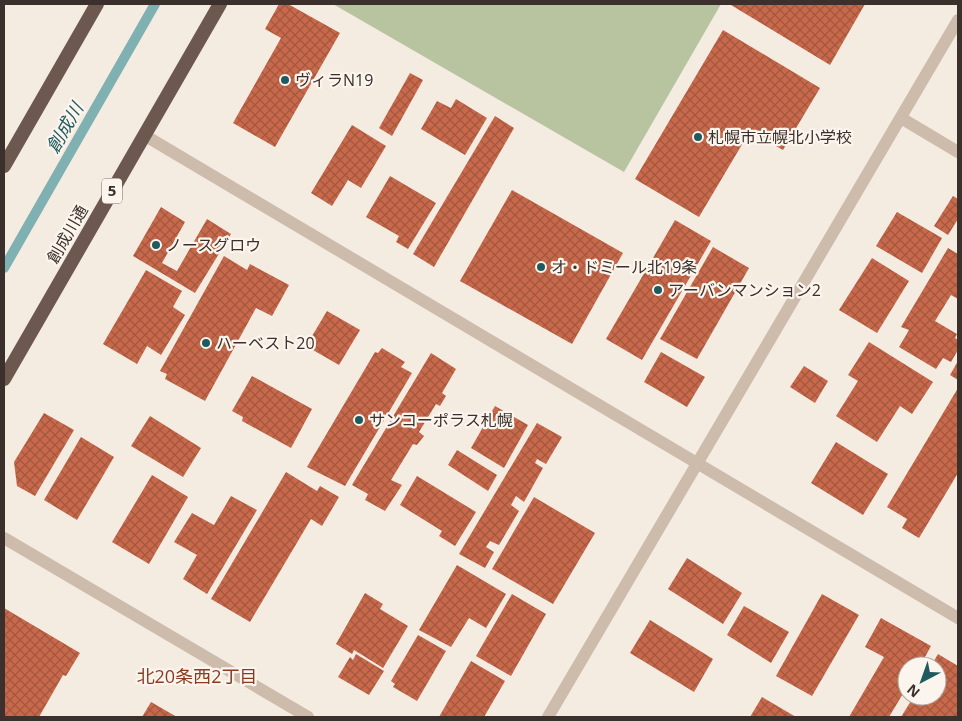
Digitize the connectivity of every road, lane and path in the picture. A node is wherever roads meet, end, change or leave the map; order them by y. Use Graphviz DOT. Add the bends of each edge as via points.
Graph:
graph roads {
  1 [pos="97,4"];
  2 [pos="220,4"];
  3 [pos="958,20"];
  4 [pos="900,118"];
  5 [pos="144,135"];
  6 [pos="958,152"];
  7 [pos="4,166"];
  8 [pos="4,379"];
  9 [pos="697,465"];
  10 [pos="4,538"];
  11 [pos="958,618"];
  12 [pos="308,717"];
  13 [pos="548,717"];
  1 -- 7 [label="highway"];
  2 -- 5 [label="highway, 創成川通 / 5"];
  3 -- 4 [label="street"];
  4 -- 6 [label="street"];
  4 -- 9 [label="street"];
  5 -- 8 [label="highway, 創成川通 / 5"];
  5 -- 9 [label="street"];
  9 -- 11 [label="street"];
  9 -- 13 [label="street"];
  10 -- 12 [label="street"];
}
